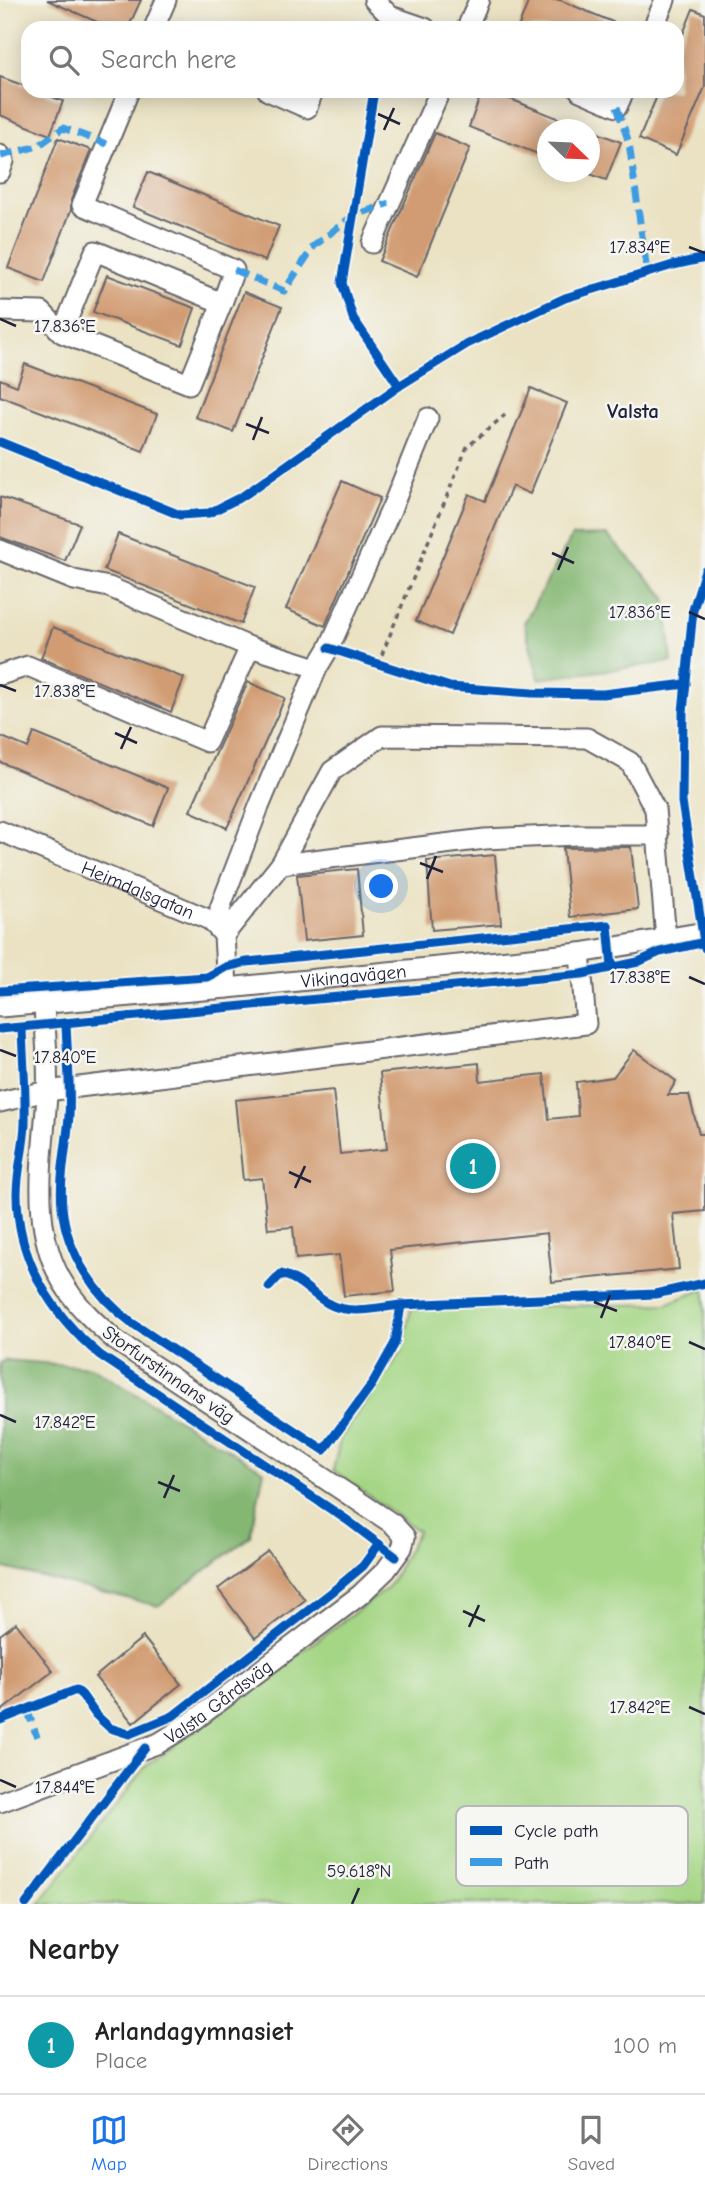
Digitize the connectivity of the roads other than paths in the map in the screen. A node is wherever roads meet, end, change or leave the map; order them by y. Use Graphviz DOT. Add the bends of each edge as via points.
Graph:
graph roads {
  1 [pos="166,0"];
  2 [pos="374,0"];
  3 [pos="479,0"];
  4 [pos="665,0"];
  5 [pos="157,21"];
  6 [pos="405,21"];
  7 [pos="470,21"];
  8 [pos="656,21"];
  9 [pos="126,98"];
  10 [pos="284,98"];
  11 [pos="310,98"];
  12 [pos="437,98"];
  13 [pos="596,98"];
  14 [pos="621,98"];
  15 [pos="0,155"];
  16 [pos="0,172"];
  17 [pos="372,243"];
  18 [pos="222,303"];
  19 [pos="0,311"];
  20 [pos="62,333"];
  21 [pos="428,418"];
  22 [pos="0,550"];
  23 [pos="250,647"];
  24 [pos="317,668"];
  25 [pos="0,675"];
  26 [pos="0,831"];
  27 [pos="658,835"];
  28 [pos="282,864"];
  29 [pos="702,924"];
  30 [pos="224,935"];
  31 [pos="666,939"];
  32 [pos="580,953"];
  33 [pos="227,988"];
  34 [pos="44,1003"];
  35 [pos="0,1007"];
  36 [pos="47,1091"];
  37 [pos="0,1102"];
  38 [pos="402,1548"];
  39 [pos="0,1802"];
  1 -- 5 [label="street"];
  2 -- 6 [label="street" via="390,16"];
  3 -- 7 [label="street"];
  4 -- 8 [label="street"];
  9 -- 18 [label="street" via="82,205 234,270"];
  10 -- 11 [label="street" via="306,108"];
  12 -- 17 [label="street"];
  13 -- 14 [label="street" via="617,107"];
  15 -- 16 [label="street" via="4,161"];
  18 -- 20 [label="street" via="189,384"];
  18 -- 20 [label="street" via="95,251"];
  19 -- 20 [label="street" via="42,312"];
  21 -- 24 [label="street"];
  22 -- 23 [label="street" via="74,580 109,587"];
  23 -- 24 [label="street"];
  23 -- 25 [label="street" via="206,742 28,666"];
  24 -- 30 [label="street" via="220,908"];
  26 -- 30 [label="street, Heimdalsgatan" via="210,920"];
  27 -- 28 [label="street" via="485,839"];
  27 -- 28 [label="street" via="655,809 631,762 587,737 382,736 332,771"];
  27 -- 31 [label="street"];
  28 -- 30 [label="street"];
  29 -- 31 [label="street, Vikingavägen"];
  30 -- 33 [label="street"];
  31 -- 32 [label="street, Vikingavägen"];
  32 -- 33 [label="street, Vikingavägen"];
  32 -- 36 [label="street" via="586,1024"];
  33 -- 34 [label="street, Vikingavägen"];
  34 -- 35 [label="street, Vikingavägen"];
  34 -- 36 [label="street, Storfurstinnans väg"];
  36 -- 37 [label="street"];
  36 -- 38 [label="street, Storfurstinnans väg" via="42,1223 66,1289 115,1340 393,1524 405,1537"];
  38 -- 39 [label="street, Valsta Gårdsväg" via="360,1595 188,1726 159,1743"];
}
